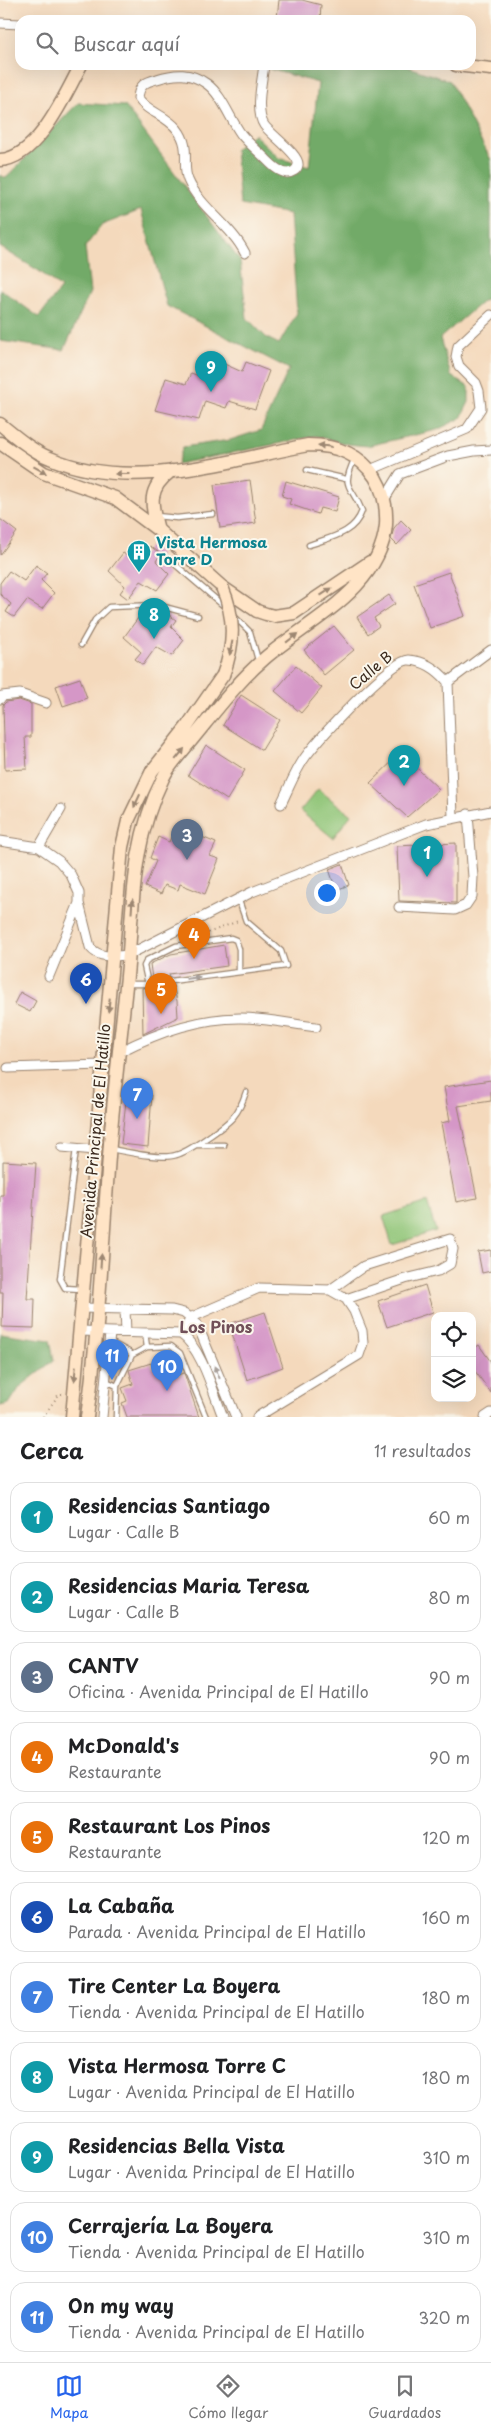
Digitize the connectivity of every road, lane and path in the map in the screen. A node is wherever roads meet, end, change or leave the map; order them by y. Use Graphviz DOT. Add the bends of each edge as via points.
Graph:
graph roads {
  1 [pos="0,23"];
  2 [pos="15,24"];
  3 [pos="476,67"];
  4 [pos="491,69"];
  5 [pos="78,70"];
  6 [pos="263,70"];
  7 [pos="0,160"];
  8 [pos="245,253"];
  9 [pos="491,315"];
  10 [pos="0,424"];
  11 [pos="0,442"];
  12 [pos="491,450"];
  13 [pos="355,457"];
  14 [pos="390,462"];
  15 [pos="307,470"];
  16 [pos="370,470"];
  17 [pos="171,471"];
  18 [pos="400,474"];
  19 [pos="346,479"];
  20 [pos="384,500"];
  21 [pos="213,514"];
  22 [pos="154,516"];
  23 [pos="158,530"];
  24 [pos="310,545"];
  25 [pos="379,557"];
  26 [pos="170,560"];
  27 [pos="222,587"];
  28 [pos="198,616"];
  29 [pos="81,645"];
  30 [pos="491,650"];
  31 [pos="259,664"];
  32 [pos="448,682"];
  33 [pos="0,699"];
  34 [pos="46,703"];
  35 [pos="281,804"];
  36 [pos="61,809"];
  37 [pos="491,811"];
  38 [pos="468,814"];
  39 [pos="453,817"];
  40 [pos="0,841"];
  41 [pos="39,847"];
  42 [pos="238,898"];
  43 [pos="79,903"];
  44 [pos="399,907"];
  45 [pos="246,921"];
  46 [pos="200,936"];
  47 [pos="128,955"];
  48 [pos="114,956"];
  49 [pos="239,972"];
  50 [pos="49,976"];
  51 [pos="126,984"];
  52 [pos="148,984"];
  53 [pos="316,1027"];
  54 [pos="119,1052"];
  55 [pos="102,1065"];
  56 [pos="8,1068"];
  57 [pos="246,1092"];
  58 [pos="194,1145"];
  59 [pos="224,1146"];
  60 [pos="62,1147"];
  61 [pos="76,1148"];
  62 [pos="110,1148"];
  63 [pos="95,1150"];
  64 [pos="83,1289"];
  65 [pos="330,1290"];
  66 [pos="346,1299"];
  67 [pos="81,1308"];
  68 [pos="98,1309"];
  69 [pos="125,1310"];
  70 [pos="192,1317"];
  71 [pos="80,1331"];
  72 [pos="97,1332"];
  73 [pos="126,1332"];
  74 [pos="145,1334"];
  75 [pos="181,1334"];
  76 [pos="110,1337"];
  77 [pos="147,1347"];
  78 [pos="132,1356"];
  79 [pos="106,1381"];
  80 [pos="117,1386"];
  81 [pos="74,1391"];
  82 [pos="491,1413"];
  83 [pos="43,1417"];
  84 [pos="72,1417"];
  85 [pos="86,1417"];
  86 [pos="102,1417"];
  87 [pos="116,1417"];
  88 [pos="206,1417"];
  89 [pos="223,1417"];
  90 [pos="236,1417"];
  91 [pos="257,1417"];
  92 [pos="485,1417"];
  1 -- 2 [label="street"];
  3 -- 4 [label="main road"];
  5 -- 7 [label="main road" via="48,124 27,149 17,157"];
  6 -- 8 [label="street" via="260,96 262,120 297,158 298,164 289,173 272,166 242,134 211,87 199,79 187,74 172,74 145,82 138,98 177,129 187,155 188,180 202,201 238,239"];
  9 -- 14 [label="street" via="458,346 459,366 476,383 481,408 467,429"];
  17 -- 10 [label="main road, Avenida Principal de El Hatillo, one-way" via="107,474 70,466 48,457"];
  11 -- 23 [label="main road, Avenida Principal de El Hatillo, one-way" via="44,473 115,498"];
  12 -- 18 [label="street" via="448,456"];
  13 -- 16 [label="main road, Avenida Principal de El Hatillo"];
  13 -- 17 [label="main road, Avenida Principal de El Hatillo, one-way" via="328,445 308,445"];
  13 -- 19 [label="lane"];
  14 -- 16 [label="street"];
  14 -- 18 [label="street"];
  15 -- 19 [label="lane"];
  16 -- 20 [label="main road, Avenida Principal de El Hatillo"];
  17 -- 22 [label="main road" via="159,480 152,496"];
  18 -- 20 [label="street"];
  19 -- 24 [label="lane" via="362,511 359,519 348,531"];
  20 -- 25 [label="main road, Avenida Principal de El Hatillo" via="385,532"];
  21 -- 22 [label="lane" via="177,518"];
  22 -- 23 [label="main road"];
  23 -- 27 [label="main road, Avenida Principal de El Hatillo"];
  27 -- 25 [label="main road, one-way" via="257,611 284,615 303,608"];
  31 -- 25 [label="main road, Avenida Principal de El Hatillo, one-way" via="351,591"];
  26 -- 31 [label="lane" via="243,623 250,632"];
  27 -- 48 [label="main road, Avenida Principal de El Hatillo, one-way, bridge" via="230,607 233,638 229,660 198,713 152,771 128,821 122,847"];
  28 -- 29 [label="lane" via="157,605 109,606 95,620"];
  30 -- 32 [label="street"];
  47 -- 31 [label="main road, Avenida Principal de El Hatillo, one-way" via="140,840 164,774 237,684"];
  32 -- 35 [label="street, Calle B" via="432,666 408,659 395,665 368,688 305,757"];
  32 -- 39 [label="street"];
  33 -- 34 [label="street" via="20,694"];
  36 -- 41 [label="street"];
  37 -- 38 [label="street"];
  38 -- 39 [label="street"];
  38 -- 44 [label="street" via="473,877 472,896 466,905 455,910"];
  39 -- 42 [label="street" via="426,824"];
  40 -- 41 [label="street"];
  41 -- 43 [label="street" via="71,875 79,893"];
  42 -- 45 [label="lane"];
  42 -- 47 [label="street"];
  43 -- 48 [label="street" via="90,947 98,954"];
  43 -- 50 [label="street"];
  45 -- 46 [label="path" via="233,922"];
  45 -- 49 [label="lane" via="281,951 287,965"];
  47 -- 48 [label="street"];
  47 -- 51 [label="main road, Avenida Principal de El Hatillo"];
  48 -- 55 [label="main road, Avenida Principal de El Hatillo, one-way"];
  52 -- 49 [label="lane, one-way"];
  49 -- 52 [label="lane" via="238,944 231,938 176,946 146,960"];
  51 -- 52 [label="lane"];
  51 -- 54 [label="main road, Avenida Principal de El Hatillo"];
  53 -- 54 [label="street" via="239,1018 199,1022"];
  54 -- 62 [label="main road, Avenida Principal de El Hatillo"];
  55 -- 56 [label="street"];
  55 -- 63 [label="main road, Avenida Principal de El Hatillo"];
  57 -- 58 [label="lane" via="233,1117"];
  58 -- 59 [label="lane"];
  58 -- 62 [label="lane" via="176,1156 142,1155"];
  60 -- 61 [label="street"];
  61 -- 63 [label="street"];
  61 -- 64 [label="lane" via="60,1279 65,1288"];
  68 -- 62 [label="main road, Avenida Principal de El Hatillo, one-way"];
  63 -- 64 [label="main road, Avenida Principal de El Hatillo"];
  64 -- 67 [label="main road, Avenida Principal de El Hatillo"];
  65 -- 66 [label="street"];
  65 -- 66 [label="street" via="364,1266 450,1239 453,1249 450,1264 438,1271"];
  65 -- 70 [label="street" via="259,1288"];
  66 -- 91 [label="street" via="362,1330 363,1343 359,1355"];
  67 -- 68 [label="street"];
  67 -- 71 [label="main road, Avenida Principal de El Hatillo"];
  68 -- 69 [label="street"];
  68 -- 72 [label="main road, Avenida Principal de El Hatillo"];
  69 -- 70 [label="street" via="172,1310"];
  69 -- 73 [label="street"];
  70 -- 75 [label="street"];
  90 -- 70 [label="street, one-way"];
  71 -- 72 [label="street"];
  71 -- 81 [label="main road, Avenida Principal de El Hatillo, one-way"];
  72 -- 76 [label="street"];
  72 -- 85 [label="main road, Avenida Principal de El Hatillo"];
  73 -- 74 [label="street"];
  73 -- 76 [label="street"];
  74 -- 75 [label="street"];
  74 -- 77 [label="lane"];
  75 -- 89 [label="street" via="190,1340 196,1351"];
  76 -- 78 [label="lane"];
  76 -- 79 [label="street"];
  77 -- 78 [label="lane"];
  77 -- 88 [label="lane" via="171,1346 180,1353"];
  78 -- 80 [label="lane"];
  79 -- 80 [label="lane"];
  79 -- 86 [label="street"];
  80 -- 87 [label="lane"];
  81 -- 83 [label="path" via="59,1394"];
  81 -- 84 [label="main road, Avenida Principal de El Hatillo"];
  82 -- 92 [label="street"];
}
